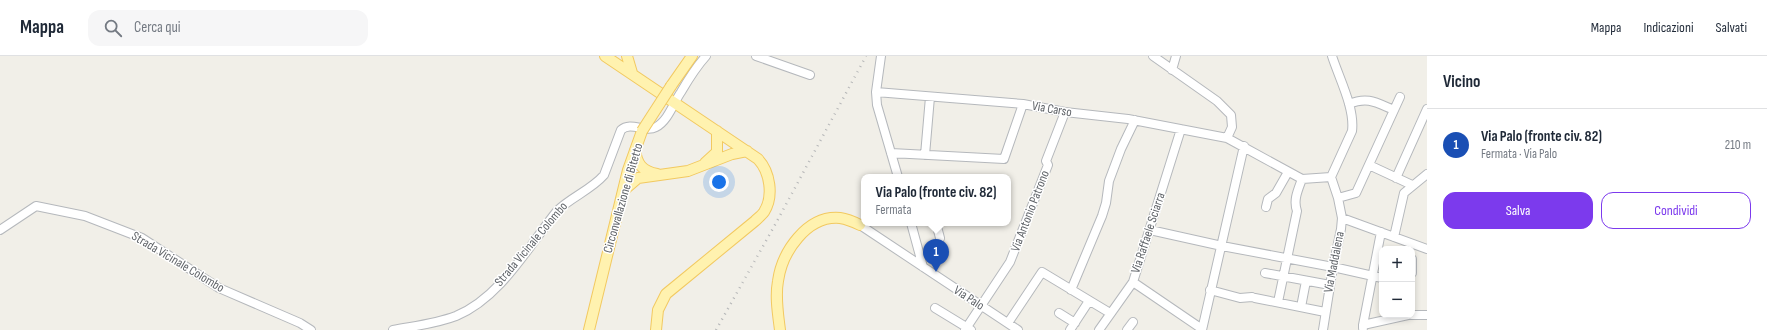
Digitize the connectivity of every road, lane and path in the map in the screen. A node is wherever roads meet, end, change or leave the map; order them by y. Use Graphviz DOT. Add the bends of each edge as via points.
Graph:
graph roads {
  1 [pos="605,56"];
  2 [pos="627,56"];
  3 [pos="692,56"];
  4 [pos="706,56"];
  5 [pos="756,56"];
  6 [pos="881,56"];
  7 [pos="1153,56"];
  8 [pos="1176,56"];
  9 [pos="1332,56"];
  10 [pos="1172,70"];
  11 [pos="632,73"];
  12 [pos="810,75"];
  13 [pos="876,92"];
  14 [pos="930,97"];
  15 [pos="1400,97"];
  16 [pos="674,102"];
  17 [pos="1023,104"];
  18 [pos="1349,104"];
  19 [pos="1427,109"];
  20 [pos="1394,110"];
  21 [pos="1065,112"];
  22 [pos="1135,120"];
  23 [pos="1181,129"];
  24 [pos="717,131"];
  25 [pos="1227,138"];
  26 [pos="735,143"];
  27 [pos="1244,146"];
  28 [pos="635,149"];
  29 [pos="747,151"];
  30 [pos="717,152"];
  31 [pos="891,153"];
  32 [pos="732,154"];
  33 [pos="925,154"];
  34 [pos="1369,165"];
  35 [pos="701,166"];
  36 [pos="1288,172"];
  37 [pos="659,174"];
  38 [pos="897,174"];
  39 [pos="1427,174"];
  40 [pos="1331,177"];
  41 [pos="1396,178"];
  42 [pos="1302,179"];
  43 [pos="1415,182"];
  44 [pos="1427,185"];
  45 [pos="622,193"];
  46 [pos="1338,198"];
  47 [pos="1266,207"];
  48 [pos="1342,218"];
  49 [pos="860,225"];
  50 [pos="862,226"];
  51 [pos="912,226"];
  52 [pos="937,226"];
  53 [pos="0,230"];
  54 [pos="1150,230"];
  55 [pos="1381,232"];
  56 [pos="1394,237"];
  57 [pos="940,238"];
  58 [pos="1403,240"];
  59 [pos="1222,246"];
  60 [pos="1406,246"];
  61 [pos="1427,249"];
  62 [pos="1286,258"];
  63 [pos="923,267"];
  64 [pos="1333,267"];
  65 [pos="1265,273"];
  66 [pos="1283,276"];
  67 [pos="1373,276"];
  68 [pos="1379,277"];
  69 [pos="1306,281"];
  70 [pos="1133,282"];
  71 [pos="1330,285"];
  72 [pos="1071,290"];
  73 [pos="1210,290"];
  74 [pos="1089,300"];
  75 [pos="1278,302"];
  76 [pos="981,306"];
  77 [pos="1301,307"];
  78 [pos="936,308"];
  79 [pos="1324,312"];
  80 [pos="1059,313"];
  81 [pos="1110,314"];
  82 [pos="1415,315"];
  83 [pos="1427,315"];
  84 [pos="1397,318"];
  85 [pos="1133,322"];
  86 [pos="1008,323"];
  87 [pos="1075,323"];
  88 [pos="1363,327"];
  89 [pos="967,329"];
  90 [pos="1202,329"];
  91 [pos="311,330"];
  92 [pos="393,330"];
  93 [pos="589,330"];
  94 [pos="656,330"];
  95 [pos="780,330"];
  96 [pos="1018,330"];
  97 [pos="1070,330"];
  98 [pos="1099,330"];
  99 [pos="1127,330"];
  100 [pos="1324,330"];
  1 -- 11 [label="main road"];
  2 -- 11 [label="main road"];
  3 -- 28 [label="main road, Circonvallazione di Bitetto, bridge" via="642,132"];
  4 -- 16 [label="street"];
  5 -- 12 [label="street"];
  6 -- 13 [label="street"];
  7 -- 10 [label="street"];
  8 -- 10 [label="street"];
  9 -- 18 [label="street"];
  10 -- 25 [label="street" via="1218,101 1231,114 1232,126"];
  11 -- 16 [label="main road"];
  13 -- 14 [label="street"];
  13 -- 31 [label="street" via="877,105"];
  14 -- 17 [label="street"];
  14 -- 33 [label="street"];
  15 -- 20 [label="street"];
  16 -- 24 [label="main road"];
  16 -- 92 [label="street, Strada Vicinale Colombo" via="658,127 650,129 630,126 621,130 604,175 557,211 506,276 477,305 456,316 428,325"];
  17 -- 21 [label="street, Via Carso"];
  17 -- 33 [label="street, Via Carso" via="1004,159"];
  18 -- 20 [label="street" via="1359,99 1368,99"];
  18 -- 40 [label="street" via="1352,131"];
  19 -- 41 [label="street"];
  20 -- 34 [label="street"];
  21 -- 22 [label="street, Via Carso"];
  21 -- 76 [label="street, Via Antonio Patrono" via="1020,240 1010,262"];
  22 -- 23 [label="street, Via Carso"];
  22 -- 72 [label="street" via="1109,181 1102,216"];
  23 -- 25 [label="street, Via Carso"];
  23 -- 54 [label="street, Via Raffaele Sciarra"];
  24 -- 26 [label="main road"];
  24 -- 30 [label="main road"];
  25 -- 27 [label="street, Via Carso"];
  26 -- 29 [label="main road"];
  26 -- 30 [label="main road"];
  26 -- 32 [label="main road"];
  27 -- 36 [label="street, Via Carso"];
  27 -- 59 [label="street"];
  28 -- 37 [label="main road" via="636,160 640,166 644,170"];
  28 -- 45 [label="main road, Circonvallazione di Bitetto"];
  29 -- 32 [label="main road"];
  29 -- 94 [label="main road" via="764,165 768,173 768,198 764,212 666,294 658,310"];
  30 -- 35 [label="main road"];
  31 -- 33 [label="street, Via Carso"];
  31 -- 38 [label="street"];
  32 -- 35 [label="main road"];
  34 -- 41 [label="street"];
  34 -- 46 [label="street" via="1356,193"];
  35 -- 37 [label="main road" via="688,171"];
  36 -- 42 [label="street, Via Carso"];
  36 -- 47 [label="street" via="1276,192 1268,199"];
  37 -- 45 [label="main road" via="638,178"];
  39 -- 43 [label="street"];
  40 -- 42 [label="street"];
  40 -- 46 [label="street, Via Maddalena"];
  41 -- 43 [label="street"];
  42 -- 62 [label="street" via="1295,199 1297,211"];
  43 -- 44 [label="street"];
  43 -- 56 [label="street" via="1404,193"];
  45 -- 93 [label="main road, Circonvallazione di Bitetto"];
  46 -- 48 [label="street, Via Maddalena"];
  48 -- 55 [label="street"];
  48 -- 64 [label="street, Via Maddalena"];
  49 -- 95 [label="main road, Via Palo" via="840,218 828,218 806,229 789,249 778,279"];
  50 -- 63 [label="street, Via Palo"];
  51 -- 63 [label="street"];
  52 -- 57 [label="street"];
  53 -- 91 [label="street, Strada Vicinale Colombo" via="36,206 85,216 142,238 219,288"];
  54 -- 59 [label="street"];
  54 -- 70 [label="street, Via Raffaele Sciarra"];
  55 -- 56 [label="street"];
  55 -- 67 [label="street"];
  56 -- 58 [label="street"];
  58 -- 60 [label="street"];
  58 -- 61 [label="street"];
  59 -- 62 [label="street"];
  59 -- 73 [label="street"];
  62 -- 64 [label="street"];
  62 -- 66 [label="street"];
  63 -- 76 [label="street, Via Palo"];
  64 -- 67 [label="street"];
  64 -- 71 [label="street, Via Maddalena"];
  65 -- 66 [label="street"];
  66 -- 69 [label="street"];
  66 -- 75 [label="street"];
  67 -- 68 [label="street"];
  67 -- 88 [label="street"];
  69 -- 71 [label="street"];
  69 -- 77 [label="street"];
  70 -- 81 [label="street, Via Raffaele Sciarra"];
  70 -- 90 [label="street"];
  71 -- 79 [label="street, Via Maddalena"];
  72 -- 74 [label="street"];
  72 -- 86 [label="street" via="1042,272"];
  73 -- 75 [label="street" via="1240,298 1253,297"];
  73 -- 90 [label="street"];
  74 -- 81 [label="street"];
  74 -- 87 [label="street"];
  75 -- 77 [label="street"];
  76 -- 86 [label="street, Via Palo"];
  76 -- 89 [label="street, Via Antonio Patrono"];
  77 -- 79 [label="street"];
  78 -- 89 [label="street"];
  79 -- 100 [label="street, Via Maddalena"];
  80 -- 87 [label="street"];
  81 -- 98 [label="street, Via Raffaele Sciarra"];
  82 -- 83 [label="street"];
  84 -- 88 [label="street"];
  85 -- 99 [label="street"];
  86 -- 96 [label="street, Via Palo"];
  87 -- 97 [label="street"];
}
